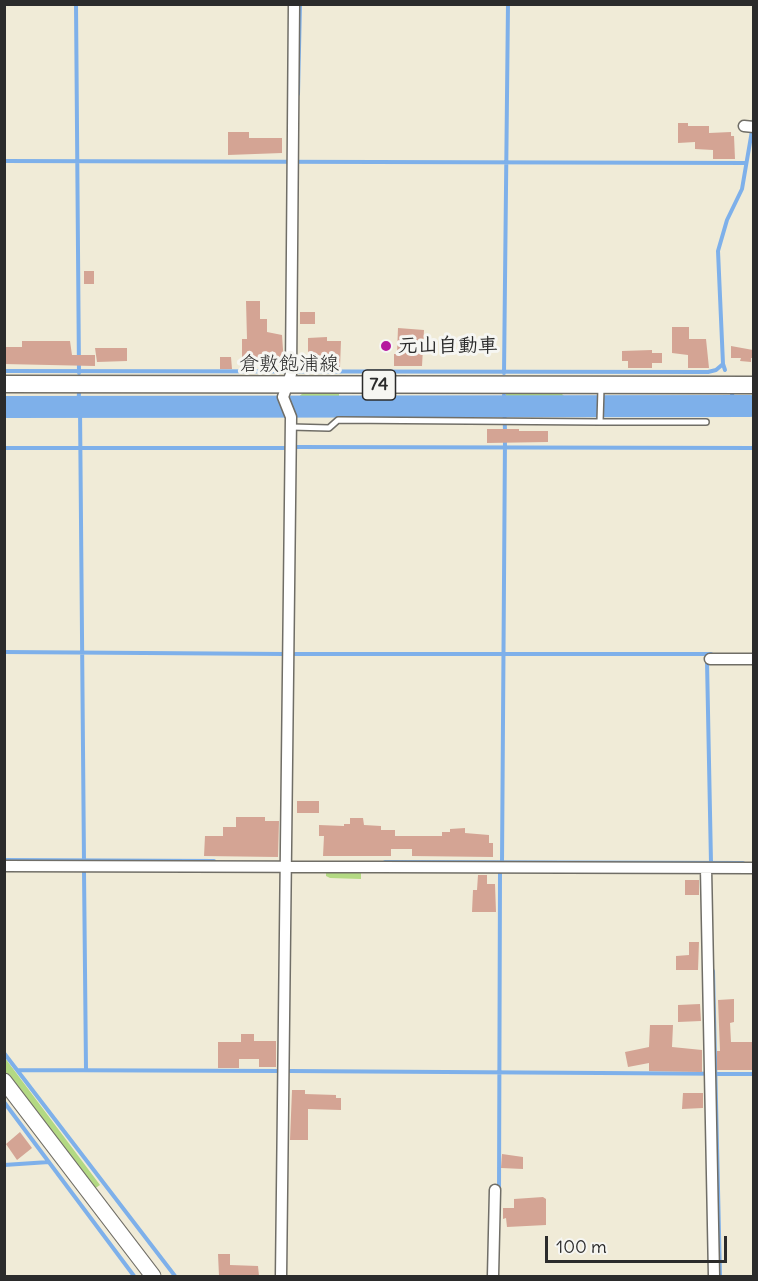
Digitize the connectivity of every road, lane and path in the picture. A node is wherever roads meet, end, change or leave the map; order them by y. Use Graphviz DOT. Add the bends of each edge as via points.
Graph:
graph roads {
  1 [pos="294,4"];
  2 [pos="290,375"];
  3 [pos="4,384"];
  4 [pos="753,385"];
  5 [pos="601,393"];
  6 [pos="600,422"];
  7 [pos="706,422"];
  8 [pos="291,427"];
  9 [pos="753,658"];
  10 [pos="710,659"];
  11 [pos="4,866"];
  12 [pos="287,867"];
  13 [pos="706,868"];
  14 [pos="753,868"];
  15 [pos="4,1081"];
  16 [pos="495,1190"];
  17 [pos="153,1276"];
  18 [pos="281,1276"];
  19 [pos="493,1276"];
  20 [pos="714,1276"];
  1 -- 2 [label="street"];
  2 -- 3 [label="main road, 倉敷飽浦線 / 74"];
  2 -- 5 [label="main road, 倉敷飽浦線 / 74"];
  2 -- 8 [label="street" via="284,402"];
  4 -- 5 [label="main road, 倉敷飽浦線 / 74"];
  5 -- 6 [label="lane"];
  6 -- 7 [label="lane"];
  6 -- 8 [label="lane" via="338,420 329,428"];
  8 -- 12 [label="street"];
  9 -- 10 [label="street"];
  11 -- 12 [label="street"];
  12 -- 13 [label="street"];
  12 -- 18 [label="street"];
  13 -- 14 [label="street"];
  13 -- 20 [label="street"];
  15 -- 17 [label="street"];
  16 -- 19 [label="street"];
}
